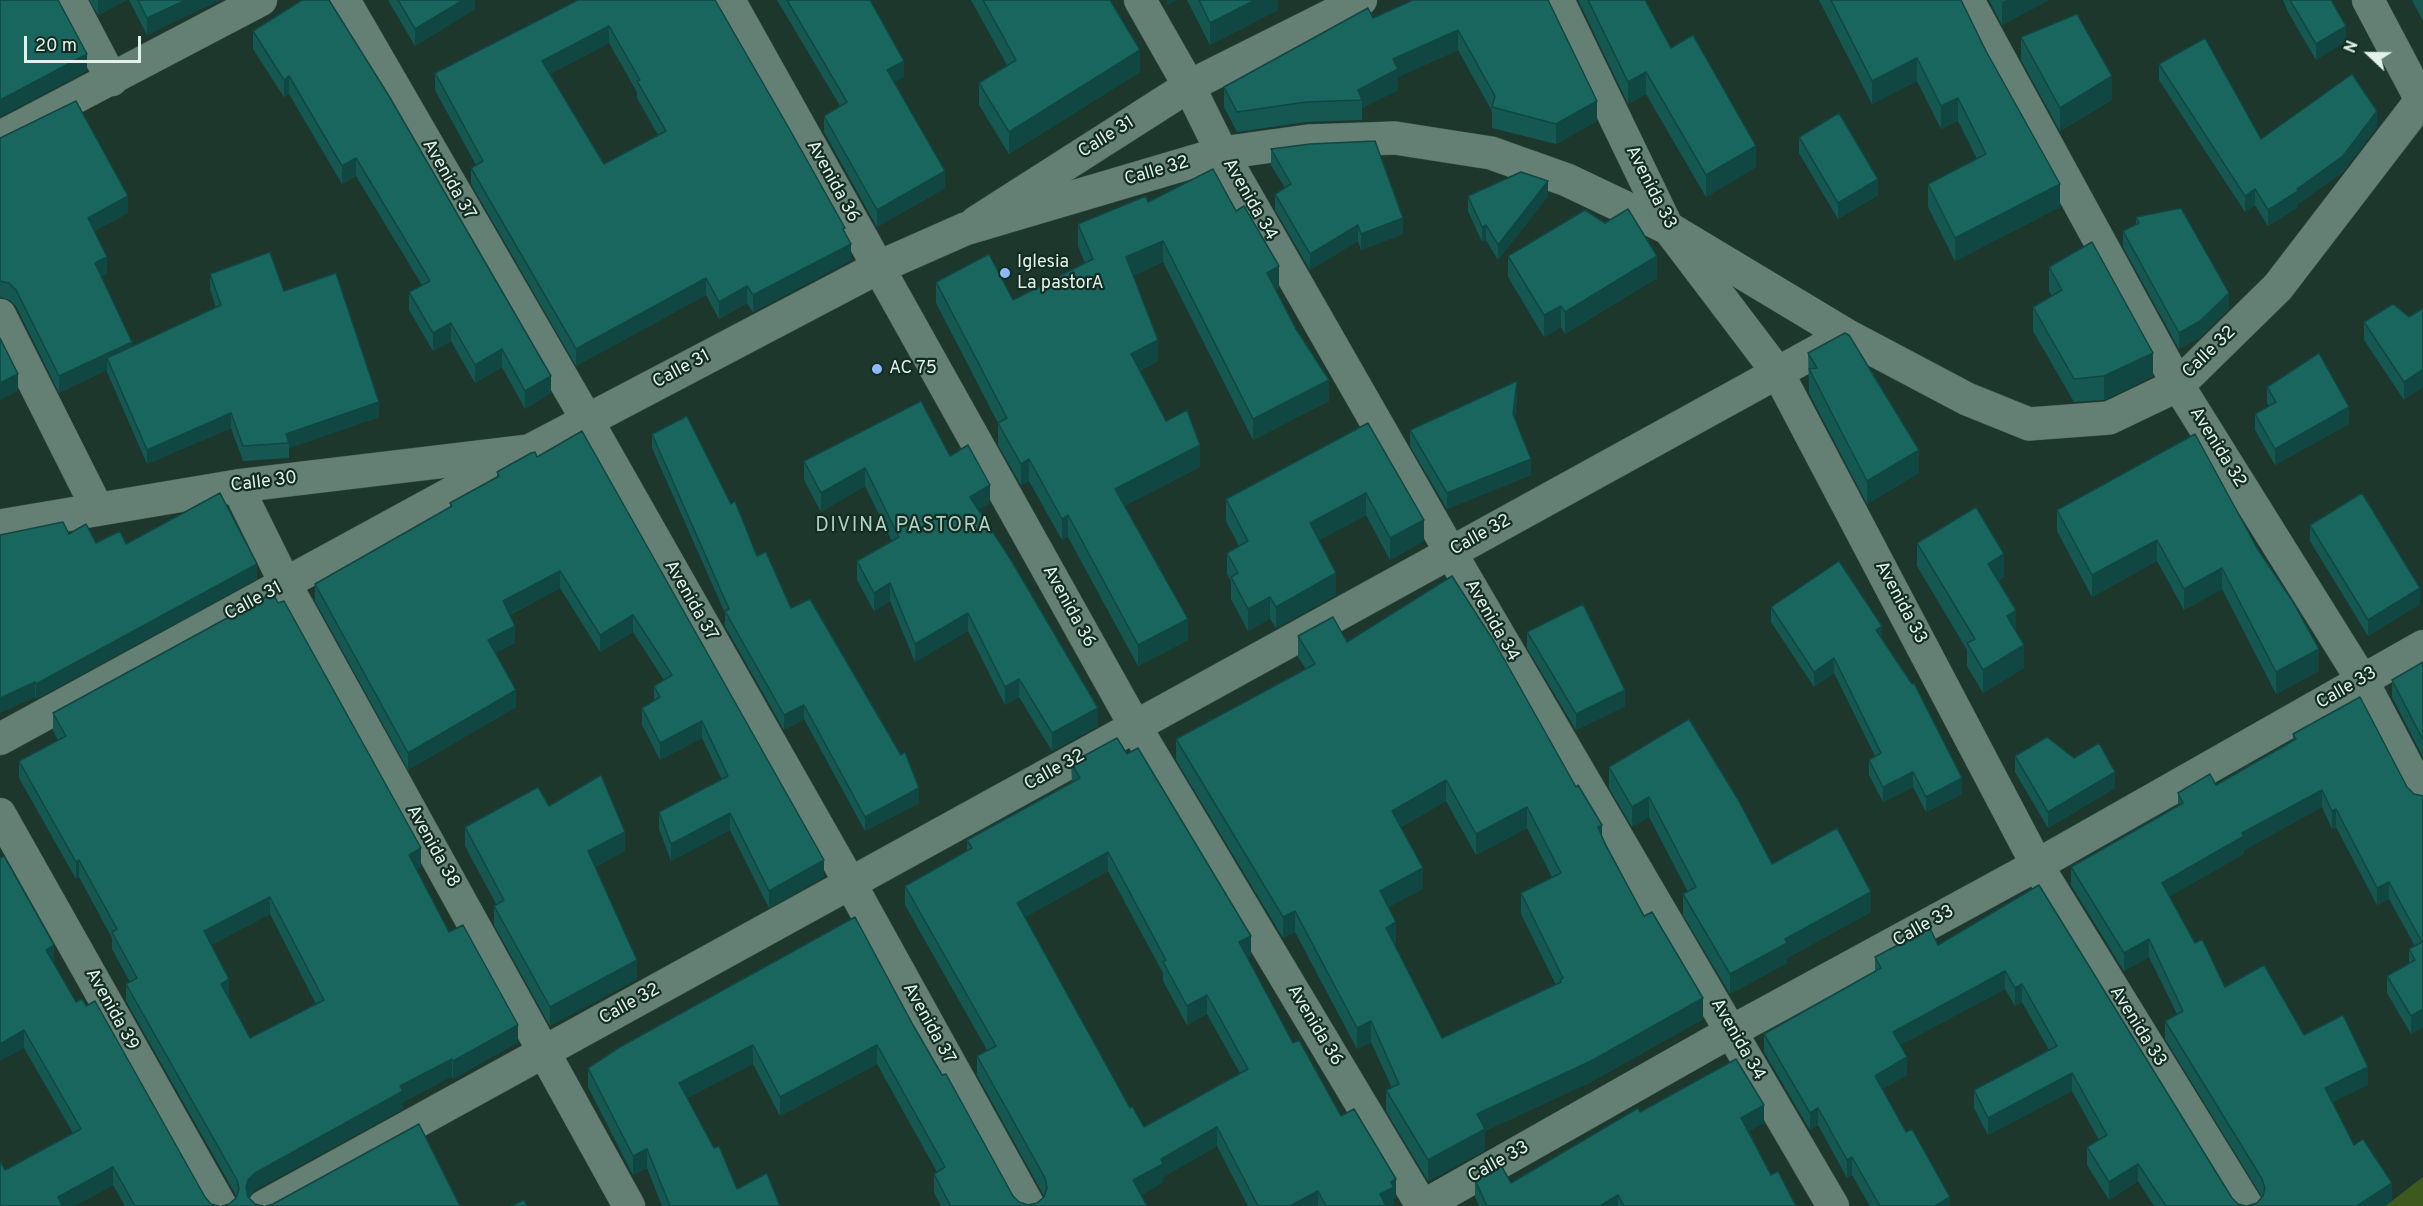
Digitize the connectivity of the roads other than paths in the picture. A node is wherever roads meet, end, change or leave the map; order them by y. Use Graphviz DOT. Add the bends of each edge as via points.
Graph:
graph roads {
  1 [pos="70,0"];
  2 [pos="261,0"];
  3 [pos="344,0"];
  4 [pos="729,0"];
  5 [pos="1140,0"];
  6 [pos="1361,0"];
  7 [pos="1558,0"];
  8 [pos="1968,0"];
  9 [pos="2368,0"];
  10 [pos="112,80"];
  11 [pos="1189,86"];
  12 [pos="2422,101"];
  13 [pos="0,137"];
  14 [pos="1222,153"];
  15 [pos="1668,228"];
  16 [pos="965,229"];
  17 [pos="879,267"];
  18 [pos="0,315"];
  19 [pos="1846,335"];
  20 [pos="1778,373"];
  21 [pos="2178,385"];
  22 [pos="587,420"];
  23 [pos="529,451"];
  24 [pos="237,486"];
  25 [pos="97,508"];
  26 [pos="0,526"];
  27 [pos="1450,553"];
  28 [pos="286,585"];
  29 [pos="2423,646"];
  30 [pos="2361,680"];
  31 [pos="1135,726"];
  32 [pos="0,739"];
  33 [pos="2423,796"];
  34 [pos="0,813"];
  35 [pos="2037,865"];
  36 [pos="850,883"];
  37 [pos="1732,1032"];
  38 [pos="546,1051"];
  39 [pos="221,1206"];
  40 [pos="264,1206"];
  41 [pos="629,1206"];
  42 [pos="1029,1206"];
  43 [pos="1422,1206"];
  44 [pos="1833,1206"];
  45 [pos="2247,1206"];
  1 -- 10 [label="street"];
  2 -- 10 [label="street"];
  3 -- 22 [label="street, Avenida 37"];
  4 -- 17 [label="street, Avenida 36"];
  5 -- 11 [label="street, Avenida 34"];
  6 -- 11 [label="street, Calle 31"];
  7 -- 15 [label="street, Avenida 33"];
  8 -- 21 [label="street, Avenida 32"];
  9 -- 12 [label="street"];
  10 -- 13 [label="street"];
  11 -- 14 [label="street, Avenida 34"];
  11 -- 16 [label="street, Calle 31"];
  12 -- 21 [label="main road, Calle 32" via="2278,286"];
  14 -- 15 [label="main road, Calle 32" via="1308,141 1395,138 1491,153 1567,180"];
  14 -- 16 [label="main road, Calle 32"];
  14 -- 27 [label="street, Avenida 34"];
  15 -- 19 [label="main road, Calle 32"];
  15 -- 20 [label="street, Avenida 33"];
  16 -- 17 [label="main road, Calle 31"];
  17 -- 22 [label="main road, Calle 31"];
  17 -- 31 [label="street, Avenida 36"];
  18 -- 25 [label="street"];
  19 -- 20 [label="street, Calle 32"];
  19 -- 21 [label="main road, Calle 32" via="1967,399 2029,424 2109,418"];
  20 -- 27 [label="street, Calle 32"];
  20 -- 35 [label="street, Avenida 33"];
  21 -- 30 [label="street, Avenida 32"];
  22 -- 23 [label="main road, Calle 31"];
  22 -- 36 [label="street, Avenida 37"];
  23 -- 24 [label="main road, Calle 30"];
  23 -- 28 [label="street, Calle 31"];
  24 -- 25 [label="main road, Calle 30"];
  24 -- 28 [label="street, Avenida 38"];
  25 -- 26 [label="main road, Calle 30"];
  27 -- 31 [label="street, Calle 32"];
  27 -- 37 [label="street, Avenida 34"];
  28 -- 32 [label="street, Calle 31"];
  28 -- 38 [label="street, Avenida 38"];
  29 -- 30 [label="street, Calle 33"];
  30 -- 33 [label="street, Avenida 32"];
  30 -- 35 [label="street, Calle 33"];
  31 -- 36 [label="street, Calle 32"];
  31 -- 43 [label="street, Avenida 36"];
  34 -- 39 [label="street, Avenida 39"];
  35 -- 37 [label="street, Calle 33"];
  35 -- 45 [label="street, Avenida 33"];
  36 -- 38 [label="street, Calle 32"];
  36 -- 42 [label="street, Avenida 37"];
  37 -- 43 [label="street, Calle 33"];
  37 -- 44 [label="street, Avenida 34"];
  38 -- 40 [label="street, Calle 32"];
  38 -- 41 [label="street, Avenida 38"];
}
